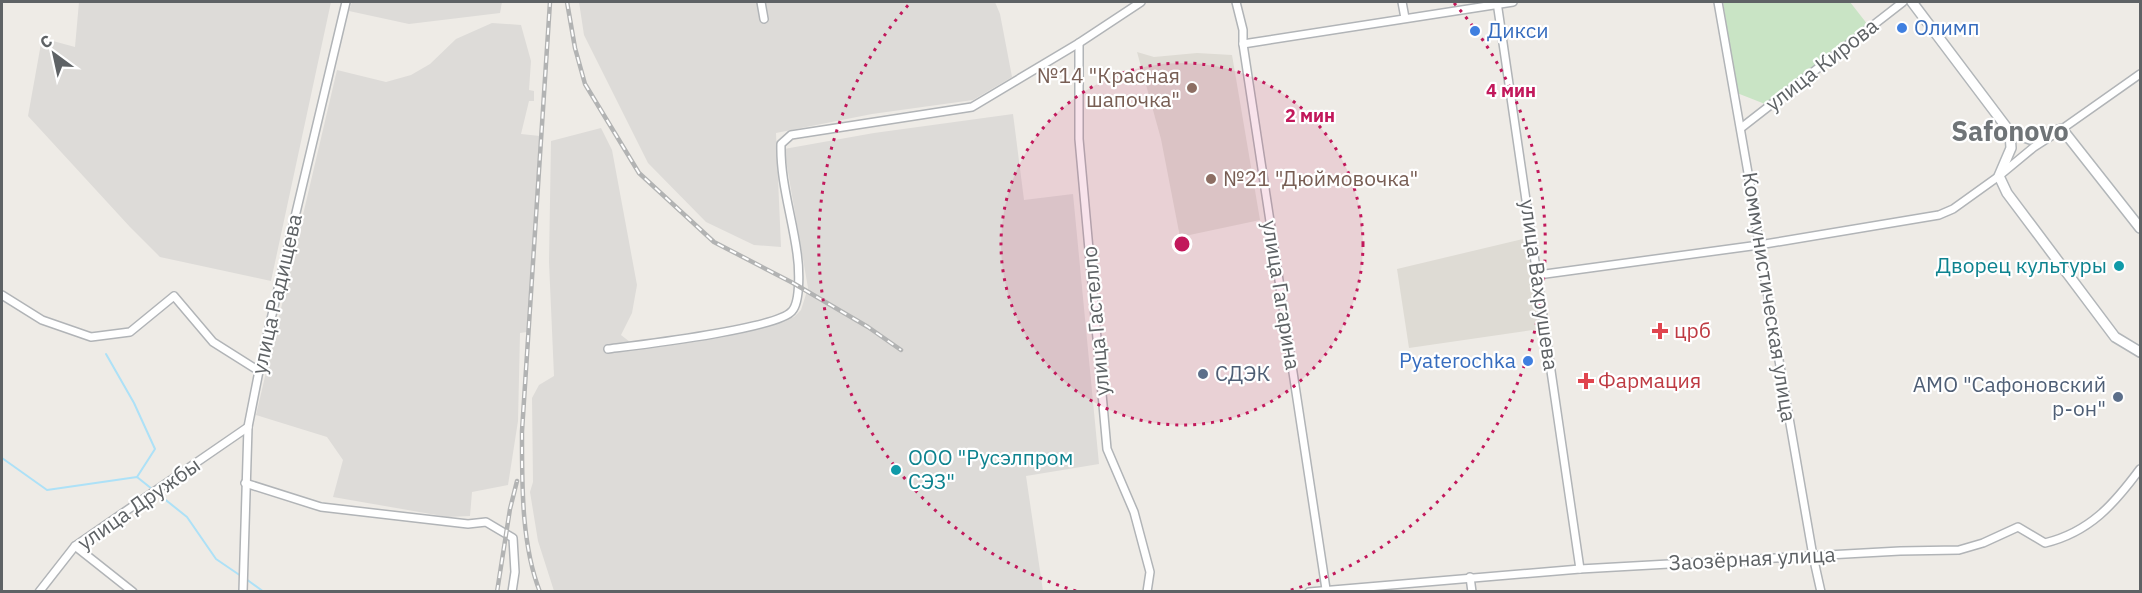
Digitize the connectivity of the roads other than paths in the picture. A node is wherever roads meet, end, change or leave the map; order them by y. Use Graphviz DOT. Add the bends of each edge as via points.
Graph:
graph roads {
  1 [pos="346,2"];
  2 [pos="761,2"];
  3 [pos="1141,2"];
  4 [pos="1236,2"];
  5 [pos="1402,2"];
  6 [pos="1514,2"];
  7 [pos="1718,2"];
  8 [pos="1903,2"];
  9 [pos="1912,2"];
  10 [pos="1498,3"];
  11 [pos="1405,18"];
  12 [pos="764,19"];
  13 [pos="1079,43"];
  14 [pos="1243,44"];
  15 [pos="2140,74"];
  16 [pos="1741,128"];
  17 [pos="2062,129"];
  18 [pos="2010,132"];
  19 [pos="1999,176"];
  20 [pos="2140,228"];
  21 [pos="1759,245"];
  22 [pos="1538,275"];
  23 [pos="2,295"];
  24 [pos="608,349"];
  25 [pos="2140,352"];
  26 [pos="259,371"];
  27 [pos="248,427"];
  28 [pos="2140,469"];
  29 [pos="245,483"];
  30 [pos="75,546"];
  31 [pos="1813,556"];
  32 [pos="1580,569"];
  33 [pos="1470,577"];
  34 [pos="1326,589"];
  35 [pos="39,591"];
  36 [pos="133,591"];
  37 [pos="243,591"];
  38 [pos="512,591"];
  39 [pos="1147,591"];
  40 [pos="1309,591"];
  41 [pos="1472,591"];
  42 [pos="1821,591"];
  1 -- 26 [label="street, улица Радищева"];
  2 -- 12 [label="street"];
  3 -- 13 [label="street"];
  4 -- 14 [label="street, улица Гагарина"];
  5 -- 11 [label="street"];
  6 -- 10 [label="street"];
  7 -- 16 [label="street, Коммунистическая улица"];
  8 -- 16 [label="street, улица Кирова"];
  9 -- 18 [label="main road"];
  10 -- 11 [label="street"];
  10 -- 22 [label="street, улица Вахрушева"];
  11 -- 14 [label="street"];
  13 -- 24 [label="street" via="972,107 791,135 781,144 780,163 797,255 798,297 794,310 785,317 731,331"];
  13 -- 39 [label="street, улица Гастелло" via="1079,139 1107,449 1134,512 1150,572"];
  14 -- 34 [label="street, улица Гагарина"];
  15 -- 17 [label="street"];
  16 -- 21 [label="street, Коммунистическая улица"];
  17 -- 18 [label="main road" via="2030,139"];
  17 -- 19 [label="street"];
  17 -- 20 [label="main road"];
  18 -- 19 [label="main road" via="2011,148"];
  19 -- 21 [label="street" via="1939,215"];
  19 -- 25 [label="main road" via="2007,193 2115,337"];
  21 -- 22 [label="street"];
  21 -- 31 [label="street, Коммунистическая улица"];
  22 -- 32 [label="street, улица Вахрушева"];
  23 -- 26 [label="street" via="42,320 91,337 130,332 174,296 213,342"];
  26 -- 27 [label="street, улица Радищева"];
  27 -- 29 [label="street, улица Радищева"];
  27 -- 30 [label="street, улица Дружбы"];
  28 -- 31 [label="street, Заозёрная улица" via="2109,509 2065,538 2045,543 2018,527 1959,550"];
  29 -- 37 [label="street, улица Радищева"];
  29 -- 38 [label="street" via="321,507 468,524 486,522 513,538"];
  30 -- 35 [label="street, улица Дружбы"];
  30 -- 36 [label="street"];
  31 -- 32 [label="street, Заозёрная улица"];
  31 -- 42 [label="street, Коммунистическая улица"];
  32 -- 33 [label="street, Заозёрная улица"];
  33 -- 34 [label="street, Заозёрная улица"];
  33 -- 41 [label="street"];
  34 -- 40 [label="street, Заозёрная улица"];
}
